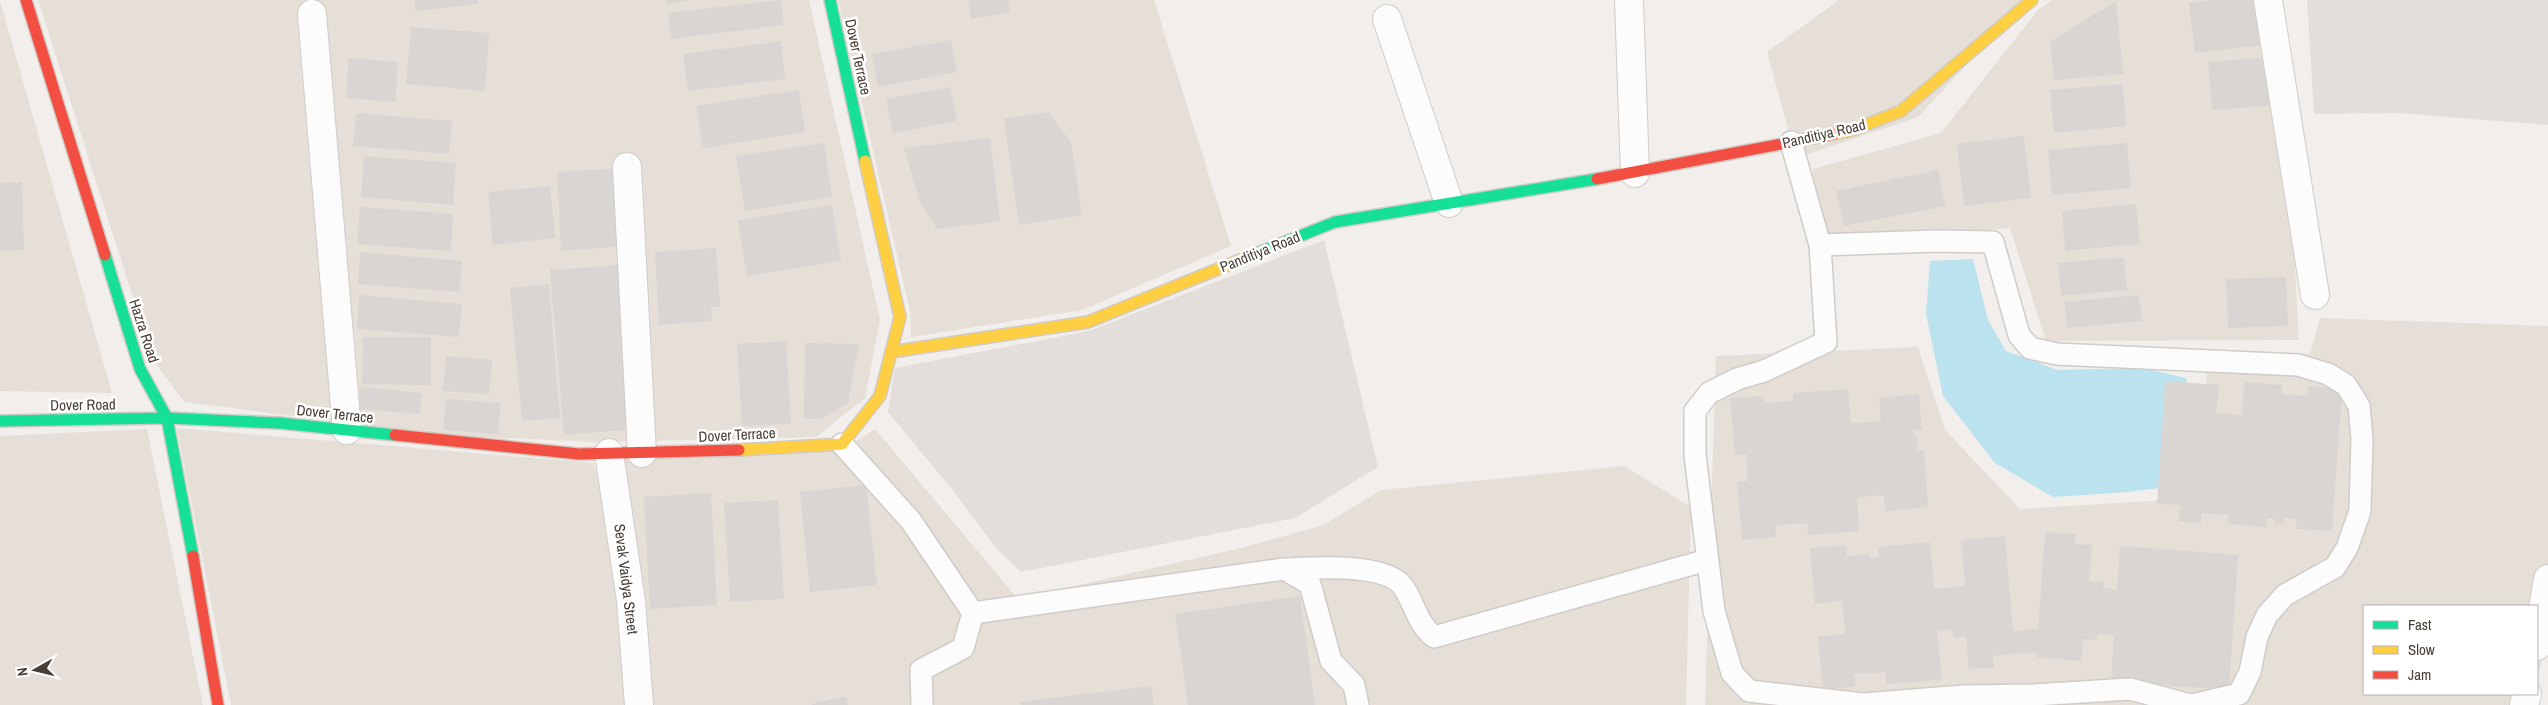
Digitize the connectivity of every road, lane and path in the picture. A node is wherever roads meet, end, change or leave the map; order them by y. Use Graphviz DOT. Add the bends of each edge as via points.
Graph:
graph roads {
  1 [pos="26,0"];
  2 [pos="830,0"];
  3 [pos="1629,0"];
  4 [pos="2032,0"];
  5 [pos="2268,0"];
  6 [pos="312,14"];
  7 [pos="1387,19"];
  8 [pos="1791,142"];
  9 [pos="627,167"];
  10 [pos="1635,173"];
  11 [pos="1449,203"];
  12 [pos="1820,246"];
  13 [pos="2315,295"];
  14 [pos="891,352"];
  15 [pos="167,418"];
  16 [pos="0,421"];
  17 [pos="347,430"];
  18 [pos="842,444"];
  19 [pos="609,453"];
  20 [pos="642,453"];
  21 [pos="1707,560"];
  22 [pos="1284,569"];
  23 [pos="2548,579"];
  24 [pos="973,613"];
  25 [pos="2538,640"];
  26 [pos="218,705"];
  27 [pos="639,705"];
  28 [pos="922,705"];
  29 [pos="1358,705"];
  30 [pos="2191,705"];
  1 -- 15 [label="street, Hazra Road" via="140,369"];
  2 -- 14 [label="street, Dover Terrace" via="900,317"];
  3 -- 10 [label="street"];
  4 -- 8 [label="street, Panditiya Road" via="1901,111 1853,130"];
  5 -- 13 [label="street"];
  6 -- 17 [label="street"];
  7 -- 11 [label="street"];
  8 -- 10 [label="street, Panditiya Road"];
  8 -- 12 [label="lane"];
  9 -- 20 [label="street"];
  10 -- 11 [label="street, Panditiya Road"];
  11 -- 14 [label="street, Panditiya Road" via="1335,222 1088,322"];
  12 -- 21 [label="lane" via="1826,342 1709,393 1695,411 1695,455"];
  12 -- 30 [label="lane" via="1993,242 2018,335 2030,348 2057,354 2298,365 2328,374 2346,385 2359,406 2362,438 2360,511 2346,548 2335,567 2285,596 2267,615 2257,637 2250,672 2239,694"];
  14 -- 18 [label="street, Dover Terrace" via="880,396"];
  15 -- 16 [label="street, Dover Road"];
  15 -- 17 [label="street, Dover Terrace"];
  15 -- 26 [label="street, Hazra Road"];
  17 -- 19 [label="street, Dover Terrace" via="579,454"];
  18 -- 20 [label="street, Dover Terrace"];
  18 -- 24 [label="lane" via="910,521"];
  19 -- 20 [label="street, Dover Terrace"];
  19 -- 27 [label="street, Sevak Vaidya Street" via="631,601"];
  21 -- 22 [label="lane" via="1434,637 1424,628 1404,586 1388,575 1342,567"];
  21 -- 30 [label="lane" via="1714,611 1732,673 1749,691 1863,704 2130,689"];
  22 -- 24 [label="lane"];
  22 -- 29 [label="lane" via="1310,584 1330,661 1354,685"];
  23 -- 25 [label="street"];
  24 -- 28 [label="lane" via="963,648 922,670"];
}
